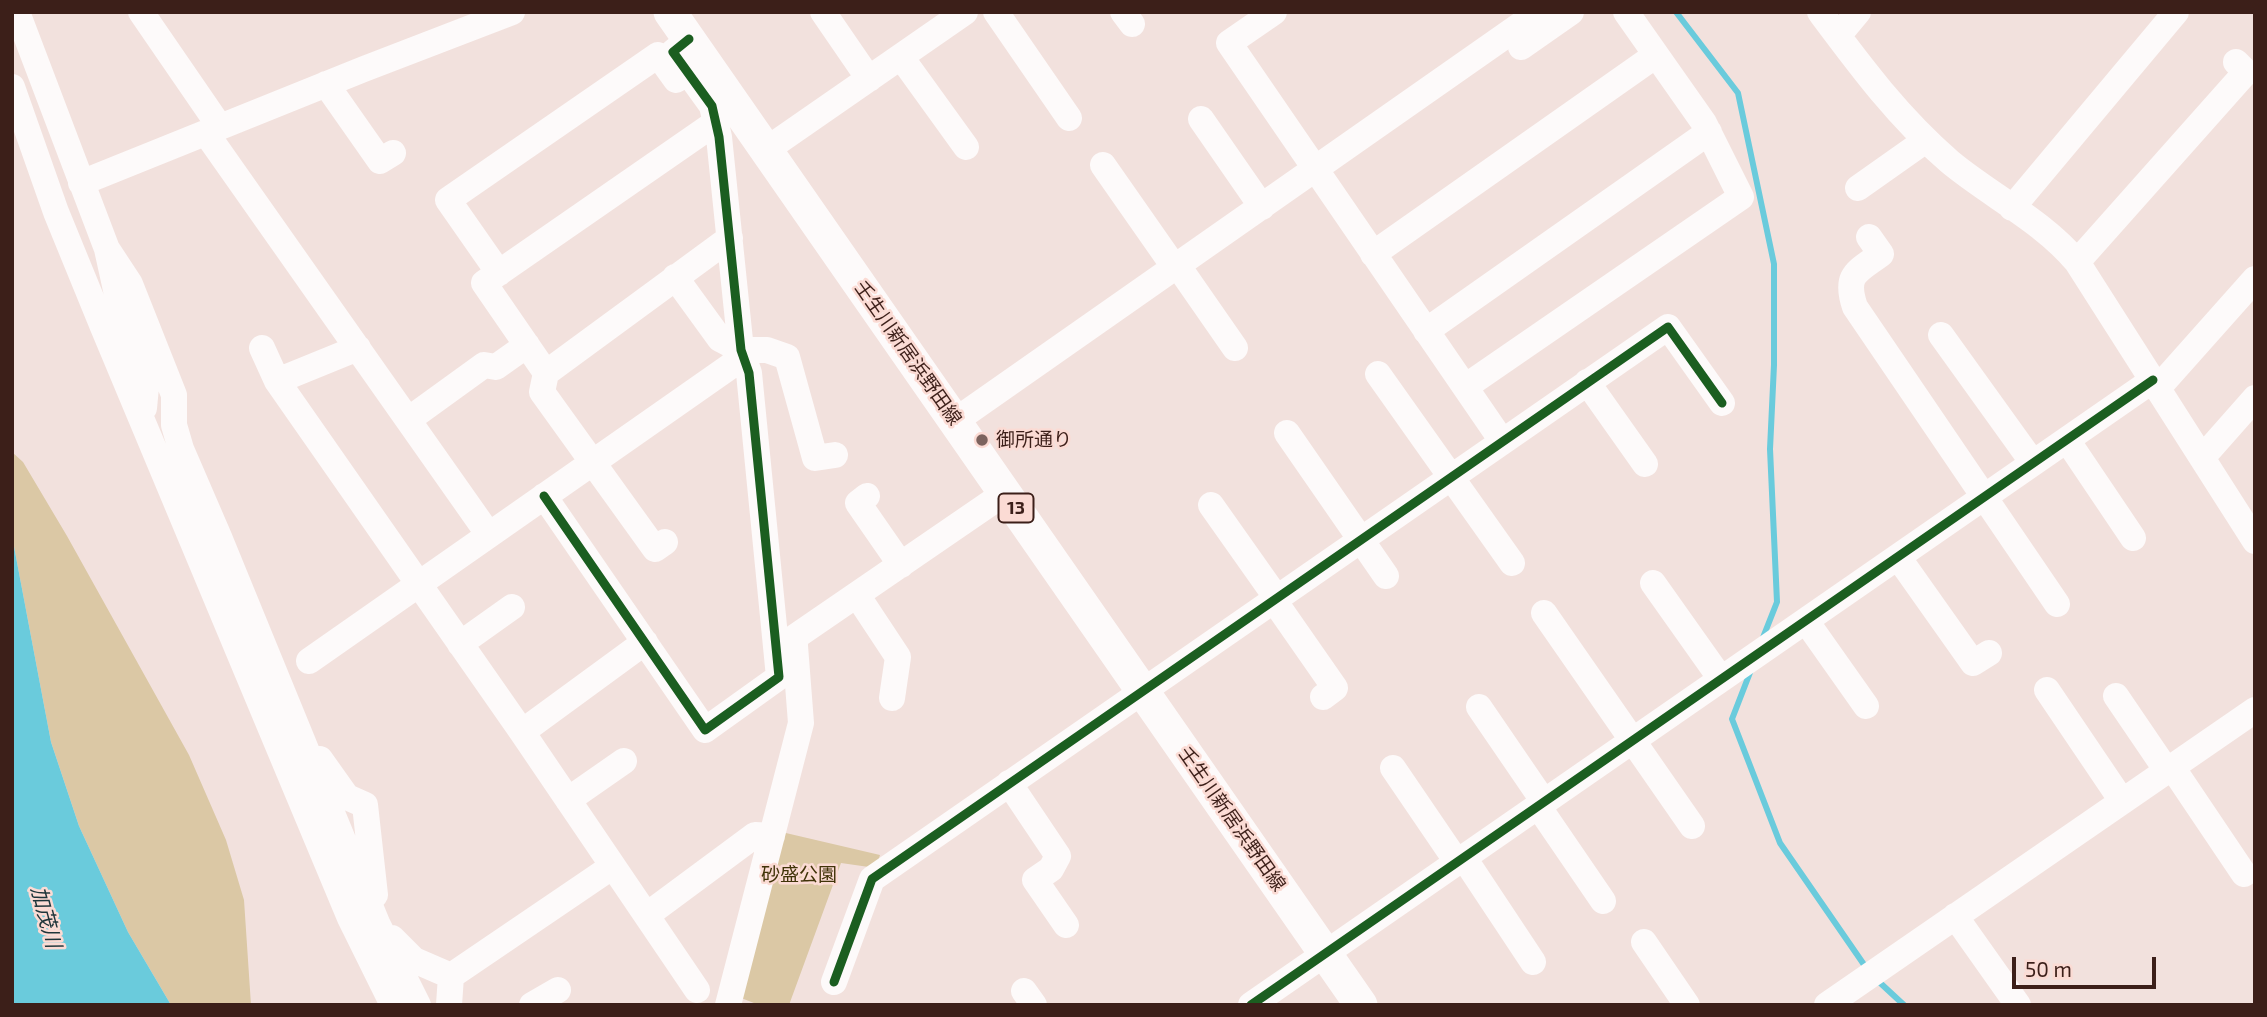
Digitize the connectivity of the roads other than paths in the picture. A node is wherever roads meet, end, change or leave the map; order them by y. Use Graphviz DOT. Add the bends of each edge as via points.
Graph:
graph roads {
  1 [pos="16,12"];
  2 [pos="141,12"];
  3 [pos="512,12"];
  4 [pos="670,12"];
  5 [pos="823,12"];
  6 [pos="965,12"];
  7 [pos="996,12"];
  8 [pos="1274,12"];
  9 [pos="1626,12"];
  10 [pos="1820,12"];
  11 [pos="1858,12"];
  12 [pos="2176,12"];
  13 [pos="1555,14"];
  14 [pos="473,19"];
  15 [pos="929,22"];
  16 [pos="1838,36"];
  17 [pos="689,39"];
  18 [pos="1656,55"];
  19 [pos="901,57"];
  20 [pos="2235,62"];
  21 [pos="869,79"];
  22 [pos="326,84"];
  23 [pos="12,87"];
  24 [pos="1069,118"];
  25 [pos="1201,119"];
  26 [pos="712,125"];
  27 [pos="213,130"];
  28 [pos="1709,132"];
  29 [pos="1926,140"];
  30 [pos="966,147"];
  31 [pos="766,150"];
  32 [pos="393,153"];
  33 [pos="1103,165"];
  34 [pos="1319,176"];
  35 [pos="81,183"];
  36 [pos="1858,188"];
  37 [pos="1262,206"];
  38 [pos="2012,208"];
  39 [pos="1869,237"];
  40 [pos="730,238"];
  41 [pos="107,249"];
  42 [pos="1373,254"];
  43 [pos="2077,262"];
  44 [pos="1176,267"];
  45 [pos="499,273"];
  46 [pos="675,277"];
  47 [pos="2255,279"];
  48 [pos="1426,331"];
  49 [pos="1941,335"];
  50 [pos="527,345"];
  51 [pos="262,348"];
  52 [pos="358,348"];
  53 [pos="1235,348"];
  54 [pos="741,350"];
  55 [pos="546,373"];
  56 [pos="1378,374"];
  57 [pos="277,381"];
  58 [pos="1587,382"];
  59 [pos="2155,384"];
  60 [pos="1465,387"];
  61 [pos="2255,398"];
  62 [pos="1722,403"];
  63 [pos="408,419"];
  64 [pos="955,421"];
  65 [pos="142,422"];
  66 [pos="1287,433"];
  67 [pos="2067,440"];
  68 [pos="1502,441"];
  69 [pos="835,455"];
  70 [pos="2202,458"];
  71 [pos="594,462"];
  72 [pos="2033,463"];
  73 [pos="1645,464"];
  74 [pos="1450,477"];
  75 [pos="1005,493"];
  76 [pos="544,496"];
  77 [pos="867,496"];
  78 [pos="1984,498"];
  79 [pos="1211,505"];
  80 [pos="489,534"];
  81 [pos="2133,538"];
  82 [pos="1361,539"];
  83 [pos="2255,541"];
  84 [pos="665,542"];
  85 [pos="1898,557"];
  86 [pos="1512,563"];
  87 [pos="901,565"];
  88 [pos="1386,576"];
  89 [pos="1653,583"];
  90 [pos="419,584"];
  91 [pos="856,595"];
  92 [pos="1274,598"];
  93 [pos="2057,604"];
  94 [pos="512,607"];
  95 [pos="1544,613"];
  96 [pos="1805,621"];
  97 [pos="645,642"];
  98 [pos="460,644"];
  99 [pos="786,645"];
  100 [pos="1989,653"];
  101 [pos="309,661"];
  102 [pos="1721,679"];
  103 [pos="1142,690"];
  104 [pos="2047,690"];
  105 [pos="2116,696"];
  106 [pos="1322,697"];
  107 [pos="892,698"];
  108 [pos="1866,706"];
  109 [pos="1479,707"];
  110 [pos="2255,710"];
  111 [pos="522,732"];
  112 [pos="1632,741"];
  113 [pos="624,761"];
  114 [pos="1393,768"];
  115 [pos="2169,769"];
  116 [pos="1009,783"];
  117 [pos="568,800"];
  118 [pos="2122,801"];
  119 [pos="1541,804"];
  120 [pos="1692,826"];
  121 [pos="765,835"];
  122 [pos="1460,860"];
  123 [pos="613,866"];
  124 [pos="2243,875"];
  125 [pos="1603,901"];
  126 [pos="647,915"];
  127 [pos="1955,916"];
  128 [pos="377,923"];
  129 [pos="1066,925"];
  130 [pos="1644,942"];
  131 [pos="1325,953"];
  132 [pos="1533,962"];
  133 [pos="452,976"];
  134 [pos="834,982"];
  135 [pos="558,989"];
  136 [pos="697,990"];
  137 [pos="393,1005"];
  138 [pos="418,1005"];
  139 [pos="449,1005"];
  140 [pos="532,1005"];
  141 [pos="728,1005"];
  142 [pos="1251,1005"];
  143 [pos="1361,1005"];
  144 [pos="1687,1005"];
  145 [pos="1827,1005"];
  146 [pos="2018,1005"];
  1 -- 35 [label="street"];
  2 -- 27 [label="street"];
  3 -- 14 [label="street"];
  4 -- 17 [label="main road, 壬生川新居浜野田線 / 13"];
  5 -- 21 [label="street"];
  6 -- 15 [label="street"];
  7 -- 24 [label="street"];
  8 -- 34 [label="street" via="1229,43"];
  9 -- 18 [label="street"];
  10 -- 16 [label="street"];
  11 -- 16 [label="street"];
  12 -- 38 [label="street"];
  13 -- 34 [label="street"];
  14 -- 22 [label="street"];
  15 -- 19 [label="street"];
  16 -- 29 [label="street" via="1883,97"];
  17 -- 26 [label="street" via="673,52 712,106"];
  17 -- 31 [label="main road, 壬生川新居浜野田線 / 13"];
  18 -- 28 [label="street"];
  18 -- 42 [label="street"];
  19 -- 21 [label="street"];
  19 -- 30 [label="street"];
  20 -- 43 [label="street" via="2246,72"];
  21 -- 31 [label="street"];
  22 -- 27 [label="street"];
  22 -- 32 [label="street" via="380,161"];
  23 -- 65 [label="street" via="56,212"];
  25 -- 37 [label="street"];
  26 -- 40 [label="street"];
  26 -- 45 [label="street"];
  26 -- 45 [label="street" via="658,55 482,177 449,200"];
  27 -- 35 [label="street"];
  27 -- 52 [label="street"];
  28 -- 48 [label="street"];
  28 -- 60 [label="street" via="1741,197"];
  29 -- 36 [label="street"];
  29 -- 38 [label="street"];
  31 -- 64 [label="main road, 壬生川新居浜野田線 / 13"];
  33 -- 44 [label="street"];
  34 -- 37 [label="street"];
  34 -- 42 [label="street"];
  35 -- 41 [label="street"];
  37 -- 44 [label="street"];
  38 -- 43 [label="street"];
  39 -- 78 [label="street" via="1881,254 1853,275 1849,284 1855,307"];
  40 -- 46 [label="street"];
  40 -- 54 [label="street"];
  41 -- 65 [label="street" via="146,387"];
  41 -- 128 [label="street" via="130,284 174,395 176,436"];
  42 -- 48 [label="street"];
  43 -- 59 [label="street"];
  44 -- 53 [label="street"];
  44 -- 64 [label="street"];
  45 -- 50 [label="street" via="484,283"];
  46 -- 54 [label="street" via="720,340"];
  46 -- 55 [label="street"];
  47 -- 59 [label="street"];
  48 -- 60 [label="street"];
  49 -- 72 [label="street"];
  50 -- 55 [label="street"];
  50 -- 63 [label="street" via="496,367 484,365"];
  51 -- 57 [label="street"];
  52 -- 57 [label="street"];
  52 -- 63 [label="street"];
  54 -- 69 [label="street" via="767,350 786,357 815,457"];
  54 -- 71 [label="street" via="732,365"];
  54 -- 99 [label="street" via="750,373"];
  55 -- 71 [label="street" via="542,392"];
  56 -- 74 [label="street"];
  57 -- 90 [label="street"];
  58 -- 62 [label="street" via="1668,327"];
  58 -- 68 [label="street"];
  58 -- 73 [label="street"];
  59 -- 67 [label="street"];
  59 -- 70 [label="street"];
  60 -- 68 [label="street"];
  61 -- 70 [label="street"];
  63 -- 80 [label="street"];
  64 -- 75 [label="main road, 壬生川新居浜野田線 / 13"];
  65 -- 137 [label="street" via="350,918"];
  66 -- 82 [label="street"];
  67 -- 72 [label="street"];
  67 -- 81 [label="street"];
  68 -- 74 [label="street"];
  70 -- 83 [label="street"];
  71 -- 76 [label="street"];
  71 -- 84 [label="street" via="654,549"];
  72 -- 78 [label="street"];
  74 -- 82 [label="street"];
  74 -- 86 [label="street"];
  75 -- 87 [label="street"];
  75 -- 103 [label="main road, 壬生川新居浜野田線 / 13"];
  76 -- 80 [label="street"];
  76 -- 97 [label="street"];
  77 -- 87 [label="street" via="858,503"];
  78 -- 85 [label="street"];
  78 -- 93 [label="street"];
  79 -- 92 [label="street"];
  80 -- 90 [label="street"];
  82 -- 88 [label="street"];
  82 -- 92 [label="street"];
  85 -- 96 [label="street"];
  85 -- 100 [label="street" via="1973,663"];
  87 -- 91 [label="street"];
  89 -- 102 [label="street"];
  90 -- 98 [label="street"];
  90 -- 101 [label="street"];
  91 -- 99 [label="street"];
  91 -- 107 [label="street" via="898,657"];
  92 -- 103 [label="street"];
  92 -- 106 [label="street" via="1335,688"];
  94 -- 98 [label="street"];
  95 -- 112 [label="street"];
  96 -- 102 [label="street"];
  96 -- 108 [label="street"];
  97 -- 99 [label="street" via="705,730 779,677"];
  97 -- 111 [label="street"];
  98 -- 111 [label="street"];
  99 -- 121 [label="street" via="801,723"];
  102 -- 112 [label="street"];
  103 -- 116 [label="street"];
  103 -- 131 [label="main road, 壬生川新居浜野田線 / 13"];
  104 -- 118 [label="street"];
  105 -- 115 [label="street"];
  109 -- 119 [label="street"];
  110 -- 115 [label="street"];
  111 -- 117 [label="street"];
  112 -- 119 [label="street"];
  112 -- 120 [label="street"];
  113 -- 117 [label="street"];
  114 -- 122 [label="street"];
  115 -- 118 [label="street"];
  115 -- 124 [label="street"];
  116 -- 129 [label="street" via="1058,856 1051,869 1035,880"];
  116 -- 134 [label="street" via="872,879"];
  117 -- 123 [label="street"];
  118 -- 127 [label="street"];
  119 -- 122 [label="street"];
  119 -- 125 [label="street"];
  121 -- 126 [label="street"];
  121 -- 141 [label="street"];
  122 -- 131 [label="street"];
  122 -- 132 [label="street"];
  123 -- 126 [label="street"];
  123 -- 133 [label="street"];
  126 -- 136 [label="street"];
  127 -- 145 [label="street"];
  127 -- 146 [label="street"];
  128 -- 133 [label="street" via="414,960"];
  128 -- 138 [label="street"];
  130 -- 144 [label="street"];
  131 -- 142 [label="street"];
  131 -- 143 [label="main road, 壬生川新居浜野田線 / 13"];
  133 -- 139 [label="street"];
  135 -- 140 [label="street"];
}
